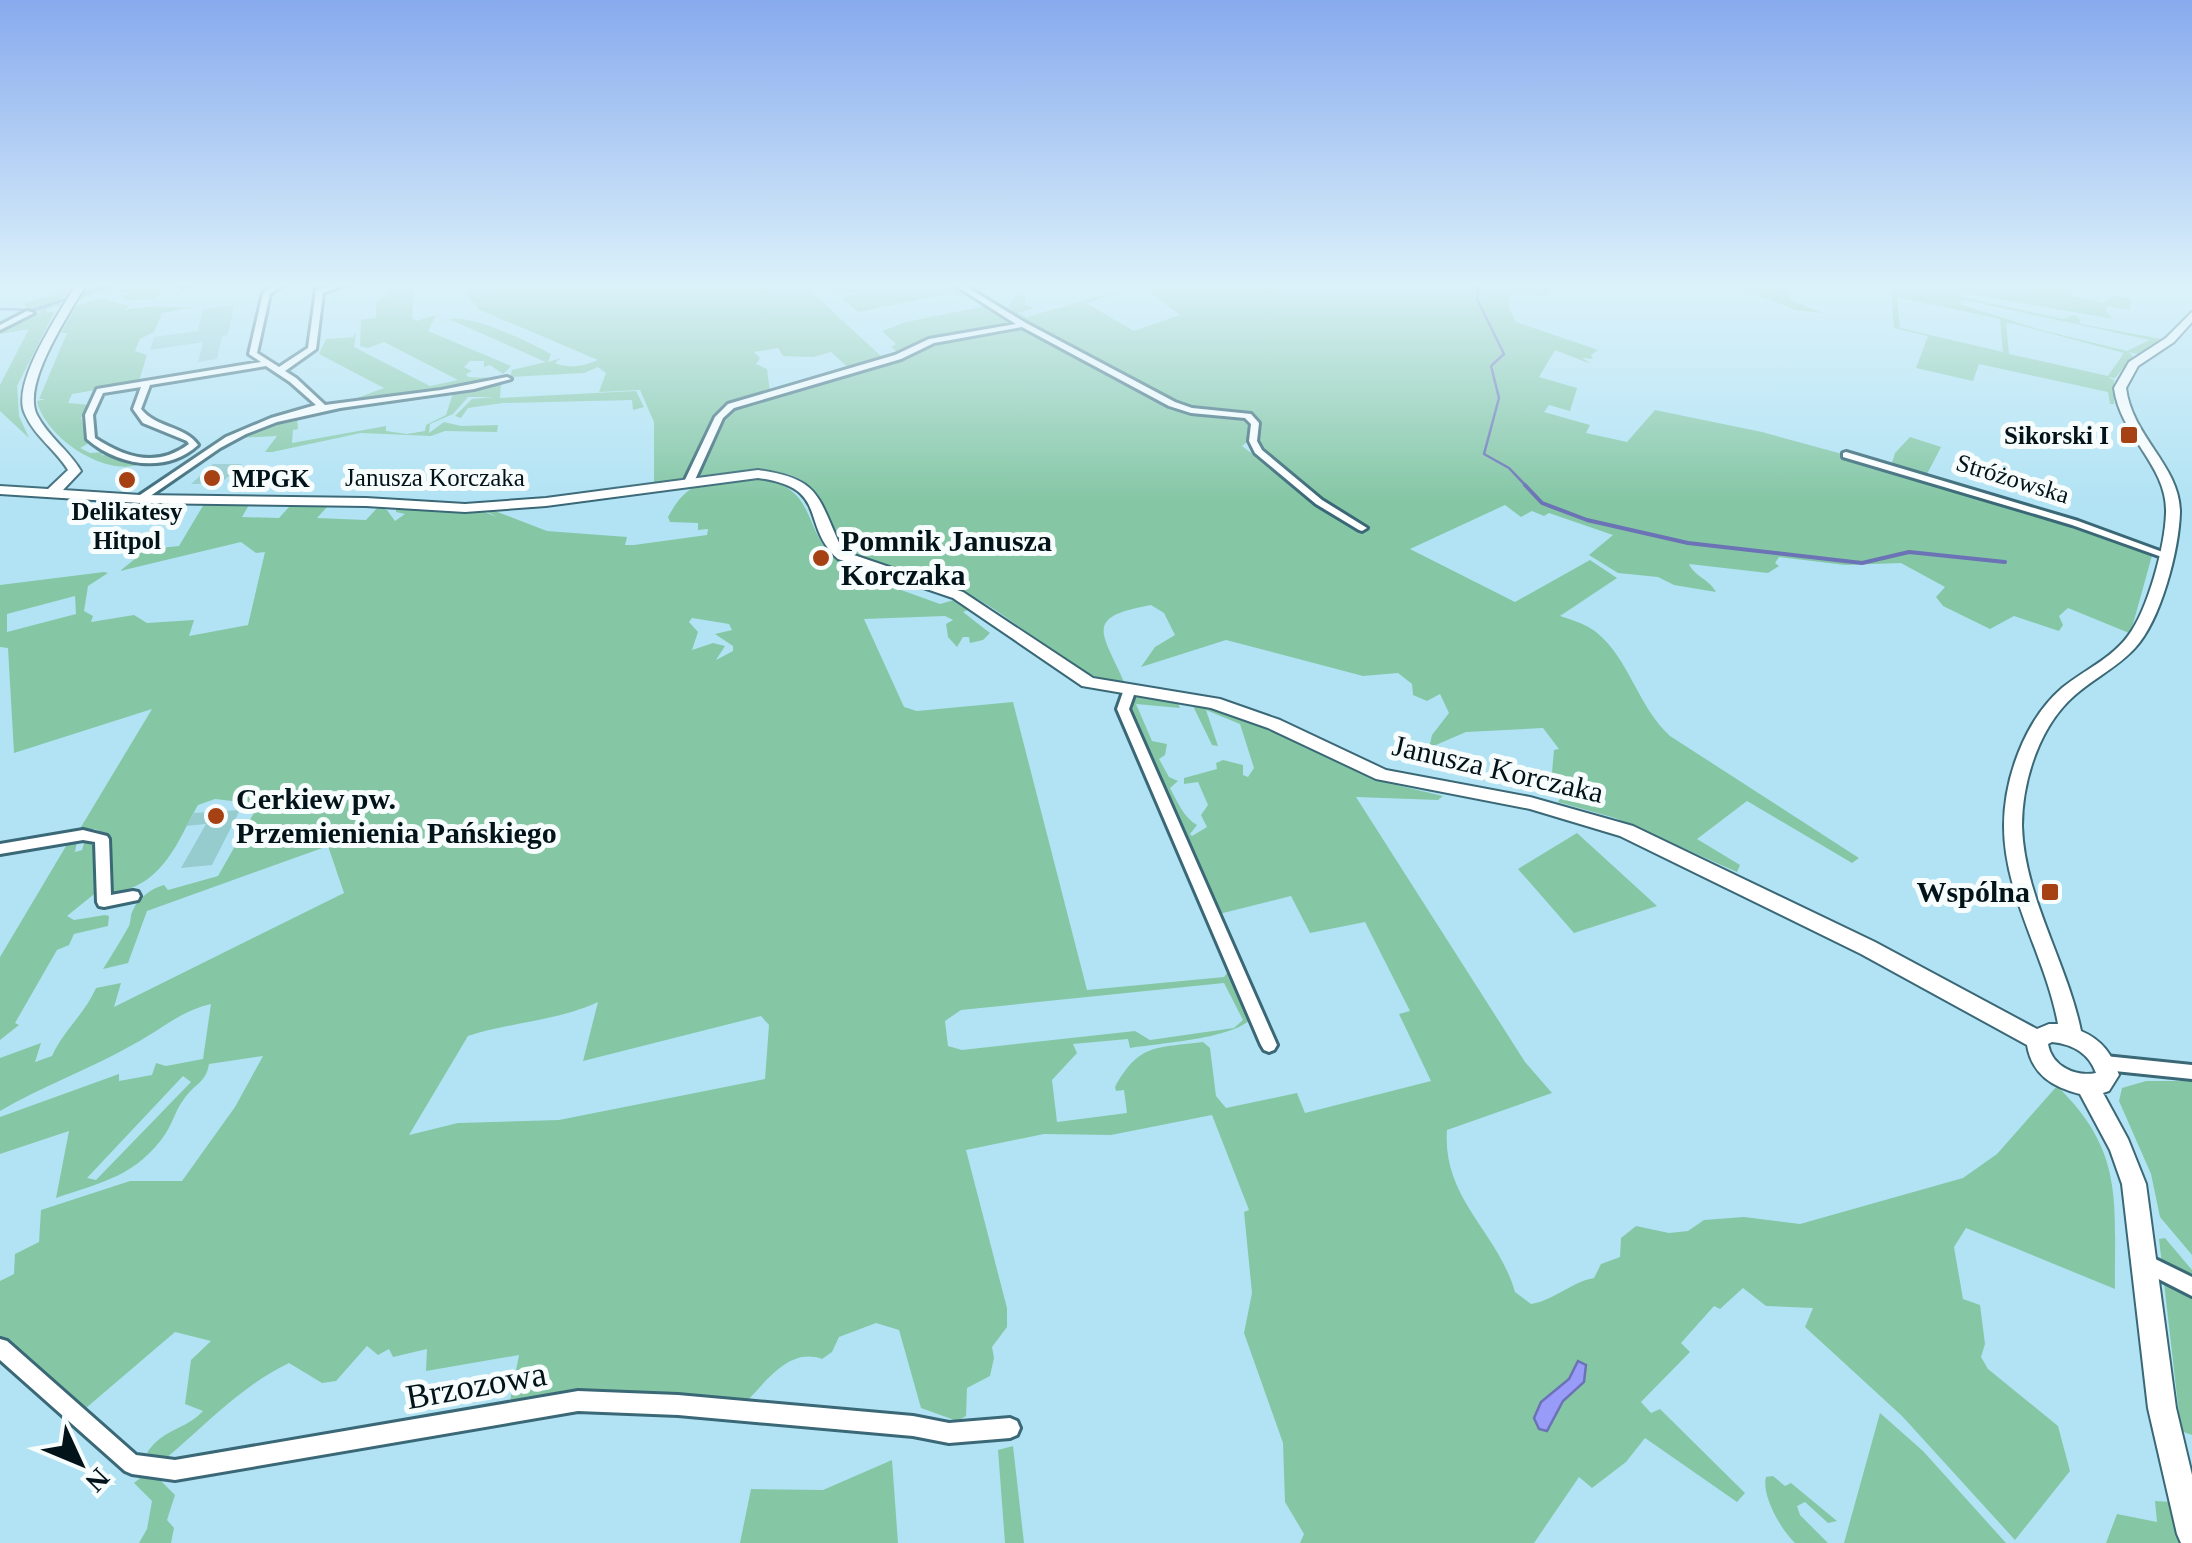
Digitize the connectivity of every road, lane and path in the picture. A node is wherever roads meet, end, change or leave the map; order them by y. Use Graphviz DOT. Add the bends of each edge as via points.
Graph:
graph roads {
  1 [pos="42,356"];
  2 [pos="256,356"];
  3 [pos="301,356"];
  4 [pos="898,356"];
  5 [pos="1081,356"];
  6 [pos="2145,356"];
  7 [pos="266,364"];
  8 [pos="279,371"];
  9 [pos="507,380"];
  10 [pos="146,384"];
  11 [pos="316,410"];
  12 [pos="1846,455"];
  13 [pos="689,482"];
  14 [pos="0,490"];
  15 [pos="52,494"];
  16 [pos="140,499"];
  17 [pos="1362,528"];
  18 [pos="2163,554"];
  19 [pos="1129,692"];
  20 [pos="0,849"];
  21 [pos="133,896"];
  22 [pos="2071,1036"];
  23 [pos="2037,1040"];
  24 [pos="1269,1045"];
  25 [pos="2105,1063"];
  26 [pos="2192,1072"];
  27 [pos="2088,1086"];
  28 [pos="2145,1263"];
  29 [pos="2192,1287"];
  30 [pos="0,1348"];
  31 [pos="1010,1428"];
  32 [pos="2192,1534"];
  1 -- 15 [label="street" via="30,379 30,413 74,472"];
  2 -- 7 [label="street"];
  3 -- 8 [label="street"];
  4 -- 13 [label="street" via="731,406 719,417"];
  5 -- 17 [label="street" via="1172,404 1248,416 1258,452"];
  6 -- 18 [label="street" via="2120,388 2128,422 2171,492"];
  7 -- 8 [label="street"];
  7 -- 10 [label="street"];
  8 -- 11 [label="street" via="322,405"];
  9 -- 11 [label="street"];
  10 -- 10 [label="street" via="100,391 88,426 104,448 156,463 194,445 146,422 137,409"];
  11 -- 16 [label="street" via="244,432"];
  12 -- 18 [label="street, Stróżowska"];
  13 -- 16 [label="street, Janusza Korczaka" via="464,508"];
  13 -- 19 [label="street, Janusza Korczaka" via="758,474 795,482 810,493 843,556 958,595 1074,676"];
  14 -- 15 [label="street, Janusza Korczaka"];
  15 -- 16 [label="street, Janusza Korczaka"];
  18 -- 22 [label="street" via="2136,638 2047,714 2016,802 2016,852 2062,988"];
  19 -- 23 [label="street, Janusza Korczaka" via="1214,703 1382,775 1530,802 1626,831 1868,948"];
  19 -- 24 [label="street" via="1123,709"];
  20 -- 21 [label="street" via="83,835 102,839 104,902"];
  22 -- 23 [label="street" via="2050,1032"];
  22 -- 25 [label="street"];
  23 -- 27 [label="street" via="2043,1062"];
  25 -- 26 [label="street"];
  25 -- 27 [label="street" via="2108,1076"];
  27 -- 28 [label="street" via="2134,1184"];
  28 -- 29 [label="street"];
  28 -- 32 [label="street" via="2162,1408"];
  30 -- 31 [label="street, Brzozowa" via="132,1464 175,1470 578,1401 949,1432"];
}
